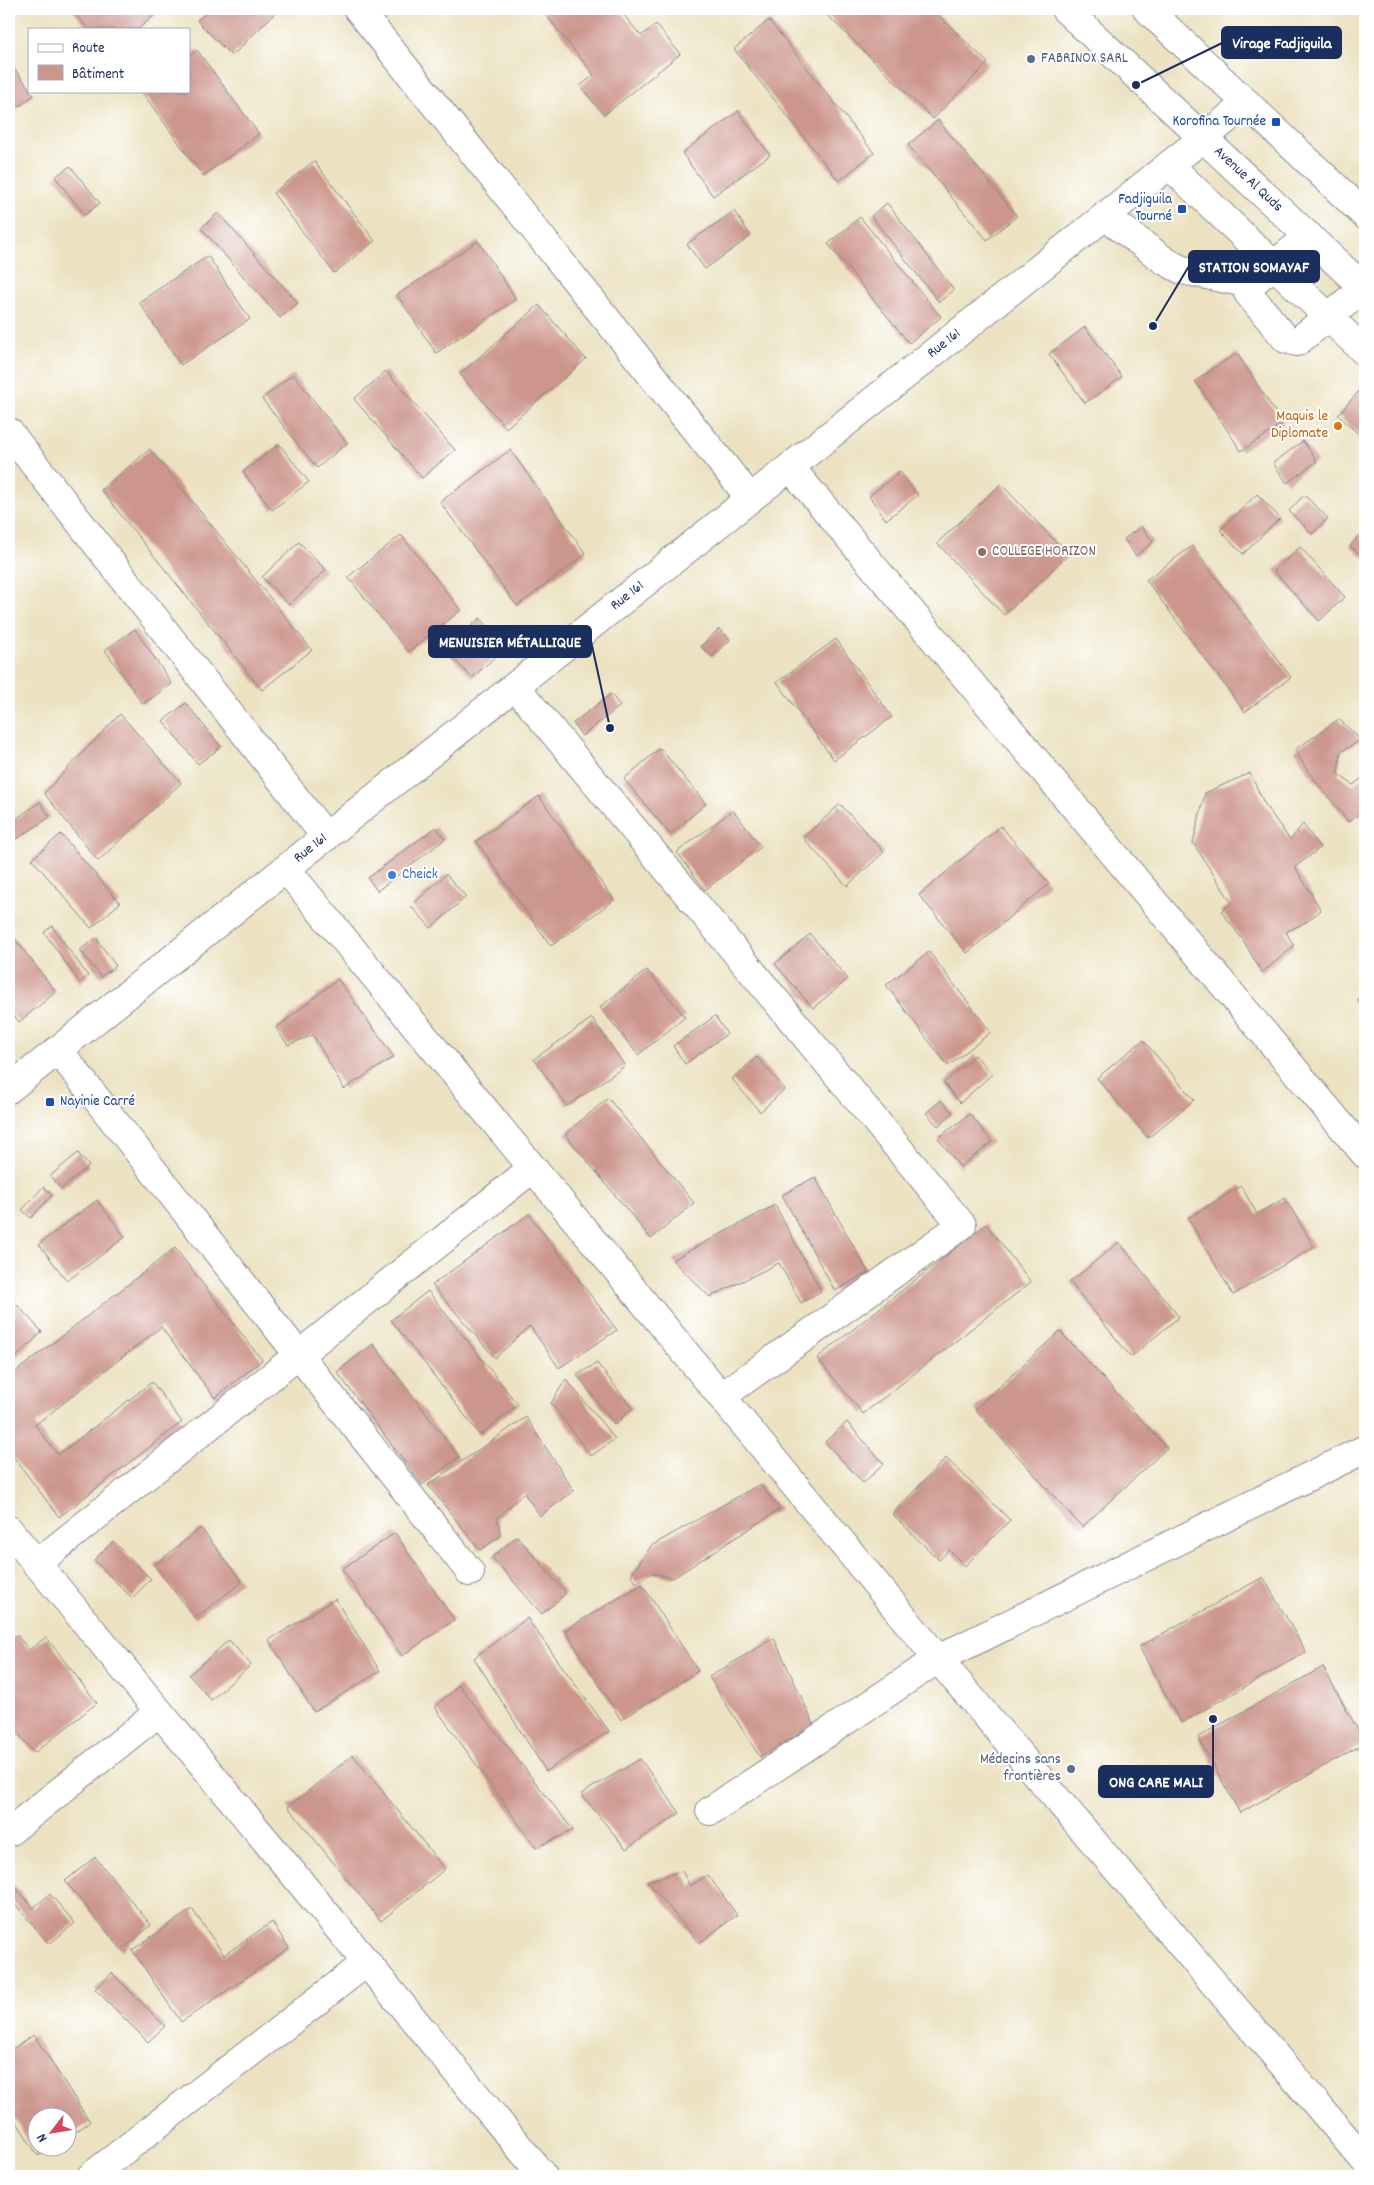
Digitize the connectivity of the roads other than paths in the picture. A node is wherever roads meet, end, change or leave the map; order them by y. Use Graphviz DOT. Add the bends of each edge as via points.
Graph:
graph roads {
  1 [pos="358,9"];
  2 [pos="1065,9"];
  3 [pos="1147,9"];
  4 [pos="1247,103"];
  5 [pos="1204,137"];
  6 [pos="1169,165"];
  7 [pos="1105,216"];
  8 [pos="1365,216"];
  9 [pos="1309,236"];
  10 [pos="1274,265"];
  11 [pos="1251,284"];
  12 [pos="1365,289"];
  13 [pos="1329,317"];
  14 [pos="1365,352"];
  15 [pos="9,432"];
  16 [pos="790,467"];
  17 [pos="750,498"];
  18 [pos="515,686"];
  19 [pos="326,837"];
  20 [pos="286,869"];
  21 [pos="58,1050"];
  22 [pos="9,1089"];
  23 [pos="1365,1154"];
  24 [pos="533,1168"];
  25 [pos="298,1355"];
  26 [pos="722,1396"];
  27 [pos="1365,1448"];
  28 [pos="9,1530"];
  29 [pos="36,1564"];
  30 [pos="470,1572"];
  31 [pos="938,1658"];
  32 [pos="159,1712"];
  33 [pos="710,1811"];
  34 [pos="9,1832"];
  35 [pos="366,1963"];
  36 [pos="1365,2161"];
  37 [pos="91,2176"];
  38 [pos="542,2176"];
  1 -- 17 [label="street"];
  2 -- 5 [label="street, Avenue Al Quds"];
  3 -- 4 [label="street"];
  4 -- 5 [label="street, Rue 161"];
  4 -- 8 [label="street"];
  5 -- 6 [label="street, Rue 161"];
  5 -- 9 [label="street, Avenue Al Quds"];
  6 -- 7 [label="street, Rue 161"];
  6 -- 10 [label="street"];
  7 -- 11 [label="street" via="1182,270"];
  7 -- 16 [label="street, Rue 161"];
  9 -- 10 [label="street"];
  9 -- 12 [label="street, Avenue Al Quds"];
  10 -- 11 [label="street"];
  10 -- 13 [label="street"];
  11 -- 13 [label="street" via="1248,293 1286,339 1297,342"];
  12 -- 13 [label="street"];
  13 -- 14 [label="street"];
  15 -- 19 [label="street"];
  16 -- 17 [label="street, Rue 161"];
  16 -- 23 [label="street"];
  17 -- 18 [label="street, Rue 161"];
  18 -- 19 [label="street, Rue 161"];
  18 -- 26 [label="street" via="962,1225"];
  19 -- 20 [label="street, Rue 161"];
  20 -- 21 [label="street, Rue 161"];
  20 -- 24 [label="street"];
  21 -- 22 [label="street, Rue 161"];
  21 -- 25 [label="street"];
  24 -- 25 [label="street"];
  24 -- 26 [label="street"];
  25 -- 29 [label="street"];
  25 -- 30 [label="street"];
  26 -- 31 [label="street"];
  27 -- 31 [label="street"];
  28 -- 29 [label="street"];
  29 -- 32 [label="street"];
  31 -- 33 [label="street"];
  31 -- 36 [label="street"];
  32 -- 34 [label="street"];
  32 -- 35 [label="street"];
  35 -- 37 [label="street"];
  35 -- 38 [label="street"];
}
